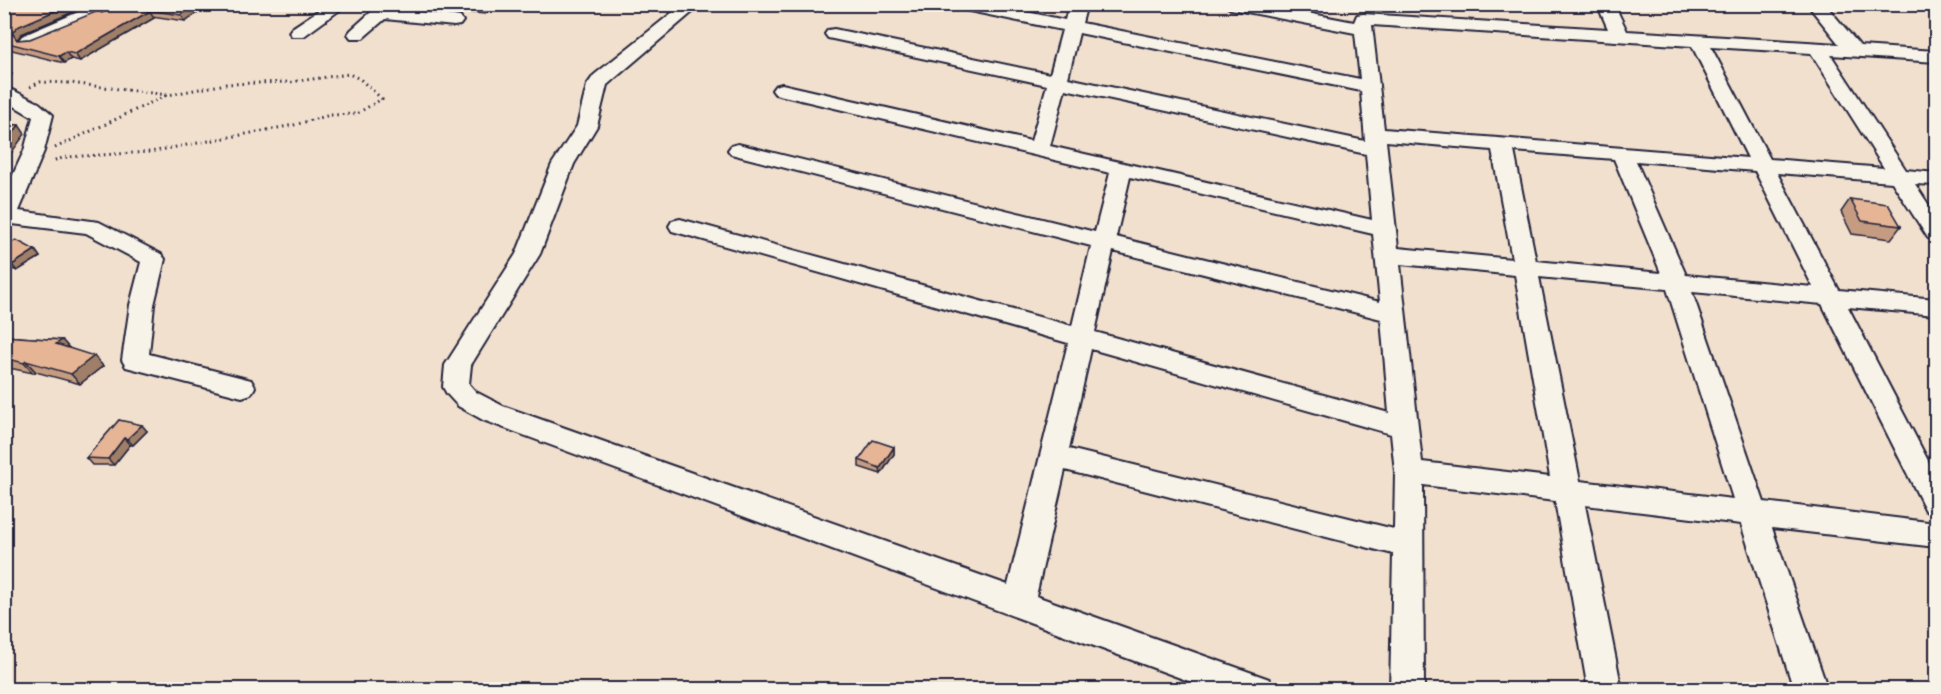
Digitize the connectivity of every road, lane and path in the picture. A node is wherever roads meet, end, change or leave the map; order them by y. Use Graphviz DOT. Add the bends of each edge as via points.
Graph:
graph roads {
  1 [pos="340,4"];
  2 [pos="694,4"];
  3 [pos="960,4"];
  4 [pos="1078,4"];
  5 [pos="1231,4"];
  6 [pos="1605,4"];
  7 [pos="1815,4"];
  8 [pos="102,6"];
  9 [pos="386,9"];
  10 [pos="454,21"];
  11 [pos="1072,27"];
  12 [pos="1364,29"];
  13 [pos="298,32"];
  14 [pos="357,34"];
  15 [pos="834,34"];
  16 [pos="1621,37"];
  17 [pos="28,40"];
  18 [pos="1699,41"];
  19 [pos="1817,48"];
  20 [pos="1854,51"];
  21 [pos="1934,58"];
  22 [pos="1057,81"];
  23 [pos="1370,87"];
  24 [pos="782,90"];
  25 [pos="9,94"];
  26 [pos="168,95"];
  27 [pos="1376,142"];
  28 [pos="1502,144"];
  29 [pos="738,150"];
  30 [pos="1039,150"];
  31 [pos="1622,154"];
  32 [pos="1763,165"];
  33 [pos="27,168"];
  34 [pos="1121,169"];
  35 [pos="1900,176"];
  36 [pos="1936,179"];
  37 [pos="5,216"];
  38 [pos="680,226"];
  39 [pos="1385,230"];
  40 [pos="1936,232"];
  41 [pos="1104,242"];
  42 [pos="1387,255"];
  43 [pos="1524,268"];
  44 [pos="1677,283"];
  45 [pos="1830,297"];
  46 [pos="1936,307"];
  47 [pos="1393,314"];
  48 [pos="1082,337"];
  49 [pos="242,387"];
  50 [pos="1404,427"];
  51 [pos="1054,456"];
  52 [pos="1409,472"];
  53 [pos="1567,491"];
  54 [pos="1936,503"];
  55 [pos="1752,513"];
  56 [pos="1936,535"];
  57 [pos="1408,545"];
  58 [pos="1019,603"];
  59 [pos="1257,690"];
  60 [pos="1407,690"];
  61 [pos="1605,690"];
  62 [pos="1811,690"];
  1 -- 13 [label="street"];
  2 -- 58 [label="street" via="597,85 587,126 563,164 528,254 458,365 456,387 467,399 493,413"];
  3 -- 11 [label="street"];
  4 -- 11 [label="street"];
  5 -- 12 [label="street"];
  6 -- 16 [label="street"];
  7 -- 20 [label="street"];
  8 -- 17 [label="street"];
  9 -- 10 [label="street"];
  9 -- 14 [label="street"];
  11 -- 22 [label="street"];
  11 -- 23 [label="street"];
  12 -- 16 [label="street" via="1363,19"];
  12 -- 23 [label="street"];
  15 -- 22 [label="street"];
  16 -- 18 [label="street"];
  18 -- 19 [label="street"];
  18 -- 32 [label="street"];
  19 -- 20 [label="street"];
  19 -- 35 [label="street"];
  20 -- 21 [label="street"];
  22 -- 27 [label="street"];
  22 -- 30 [label="street"];
  23 -- 27 [label="street"];
  24 -- 30 [label="street"];
  25 -- 26 [label="path" via="40,82"];
  25 -- 33 [label="street" via="43,115"];
  26 -- 33 [label="path" via="60,145"];
  26 -- 33 [label="path" via="226,84 290,82 349,74 382,99 356,114 330,115 150,152 67,157"];
  27 -- 28 [label="street"];
  27 -- 39 [label="street"];
  28 -- 31 [label="street"];
  28 -- 43 [label="street"];
  29 -- 41 [label="street"];
  30 -- 34 [label="street"];
  31 -- 32 [label="street"];
  31 -- 44 [label="street"];
  32 -- 35 [label="street"];
  32 -- 45 [label="street"];
  33 -- 37 [label="street"];
  34 -- 39 [label="street"];
  34 -- 41 [label="street"];
  35 -- 36 [label="street"];
  35 -- 40 [label="street"];
  37 -- 49 [label="street" via="91,227 153,259 135,360"];
  38 -- 48 [label="street"];
  39 -- 42 [label="street"];
  41 -- 47 [label="street"];
  41 -- 48 [label="street"];
  42 -- 43 [label="street"];
  42 -- 47 [label="street"];
  43 -- 44 [label="street"];
  43 -- 53 [label="street"];
  44 -- 45 [label="street"];
  44 -- 55 [label="street"];
  45 -- 46 [label="street"];
  45 -- 54 [label="street"];
  47 -- 50 [label="street"];
  48 -- 50 [label="street"];
  48 -- 51 [label="street"];
  50 -- 52 [label="street"];
  51 -- 57 [label="street"];
  51 -- 58 [label="street"];
  52 -- 53 [label="street"];
  52 -- 57 [label="street"];
  53 -- 55 [label="street"];
  53 -- 61 [label="street"];
  55 -- 56 [label="street"];
  55 -- 62 [label="street"];
  57 -- 60 [label="street"];
  58 -- 59 [label="street"];
}
